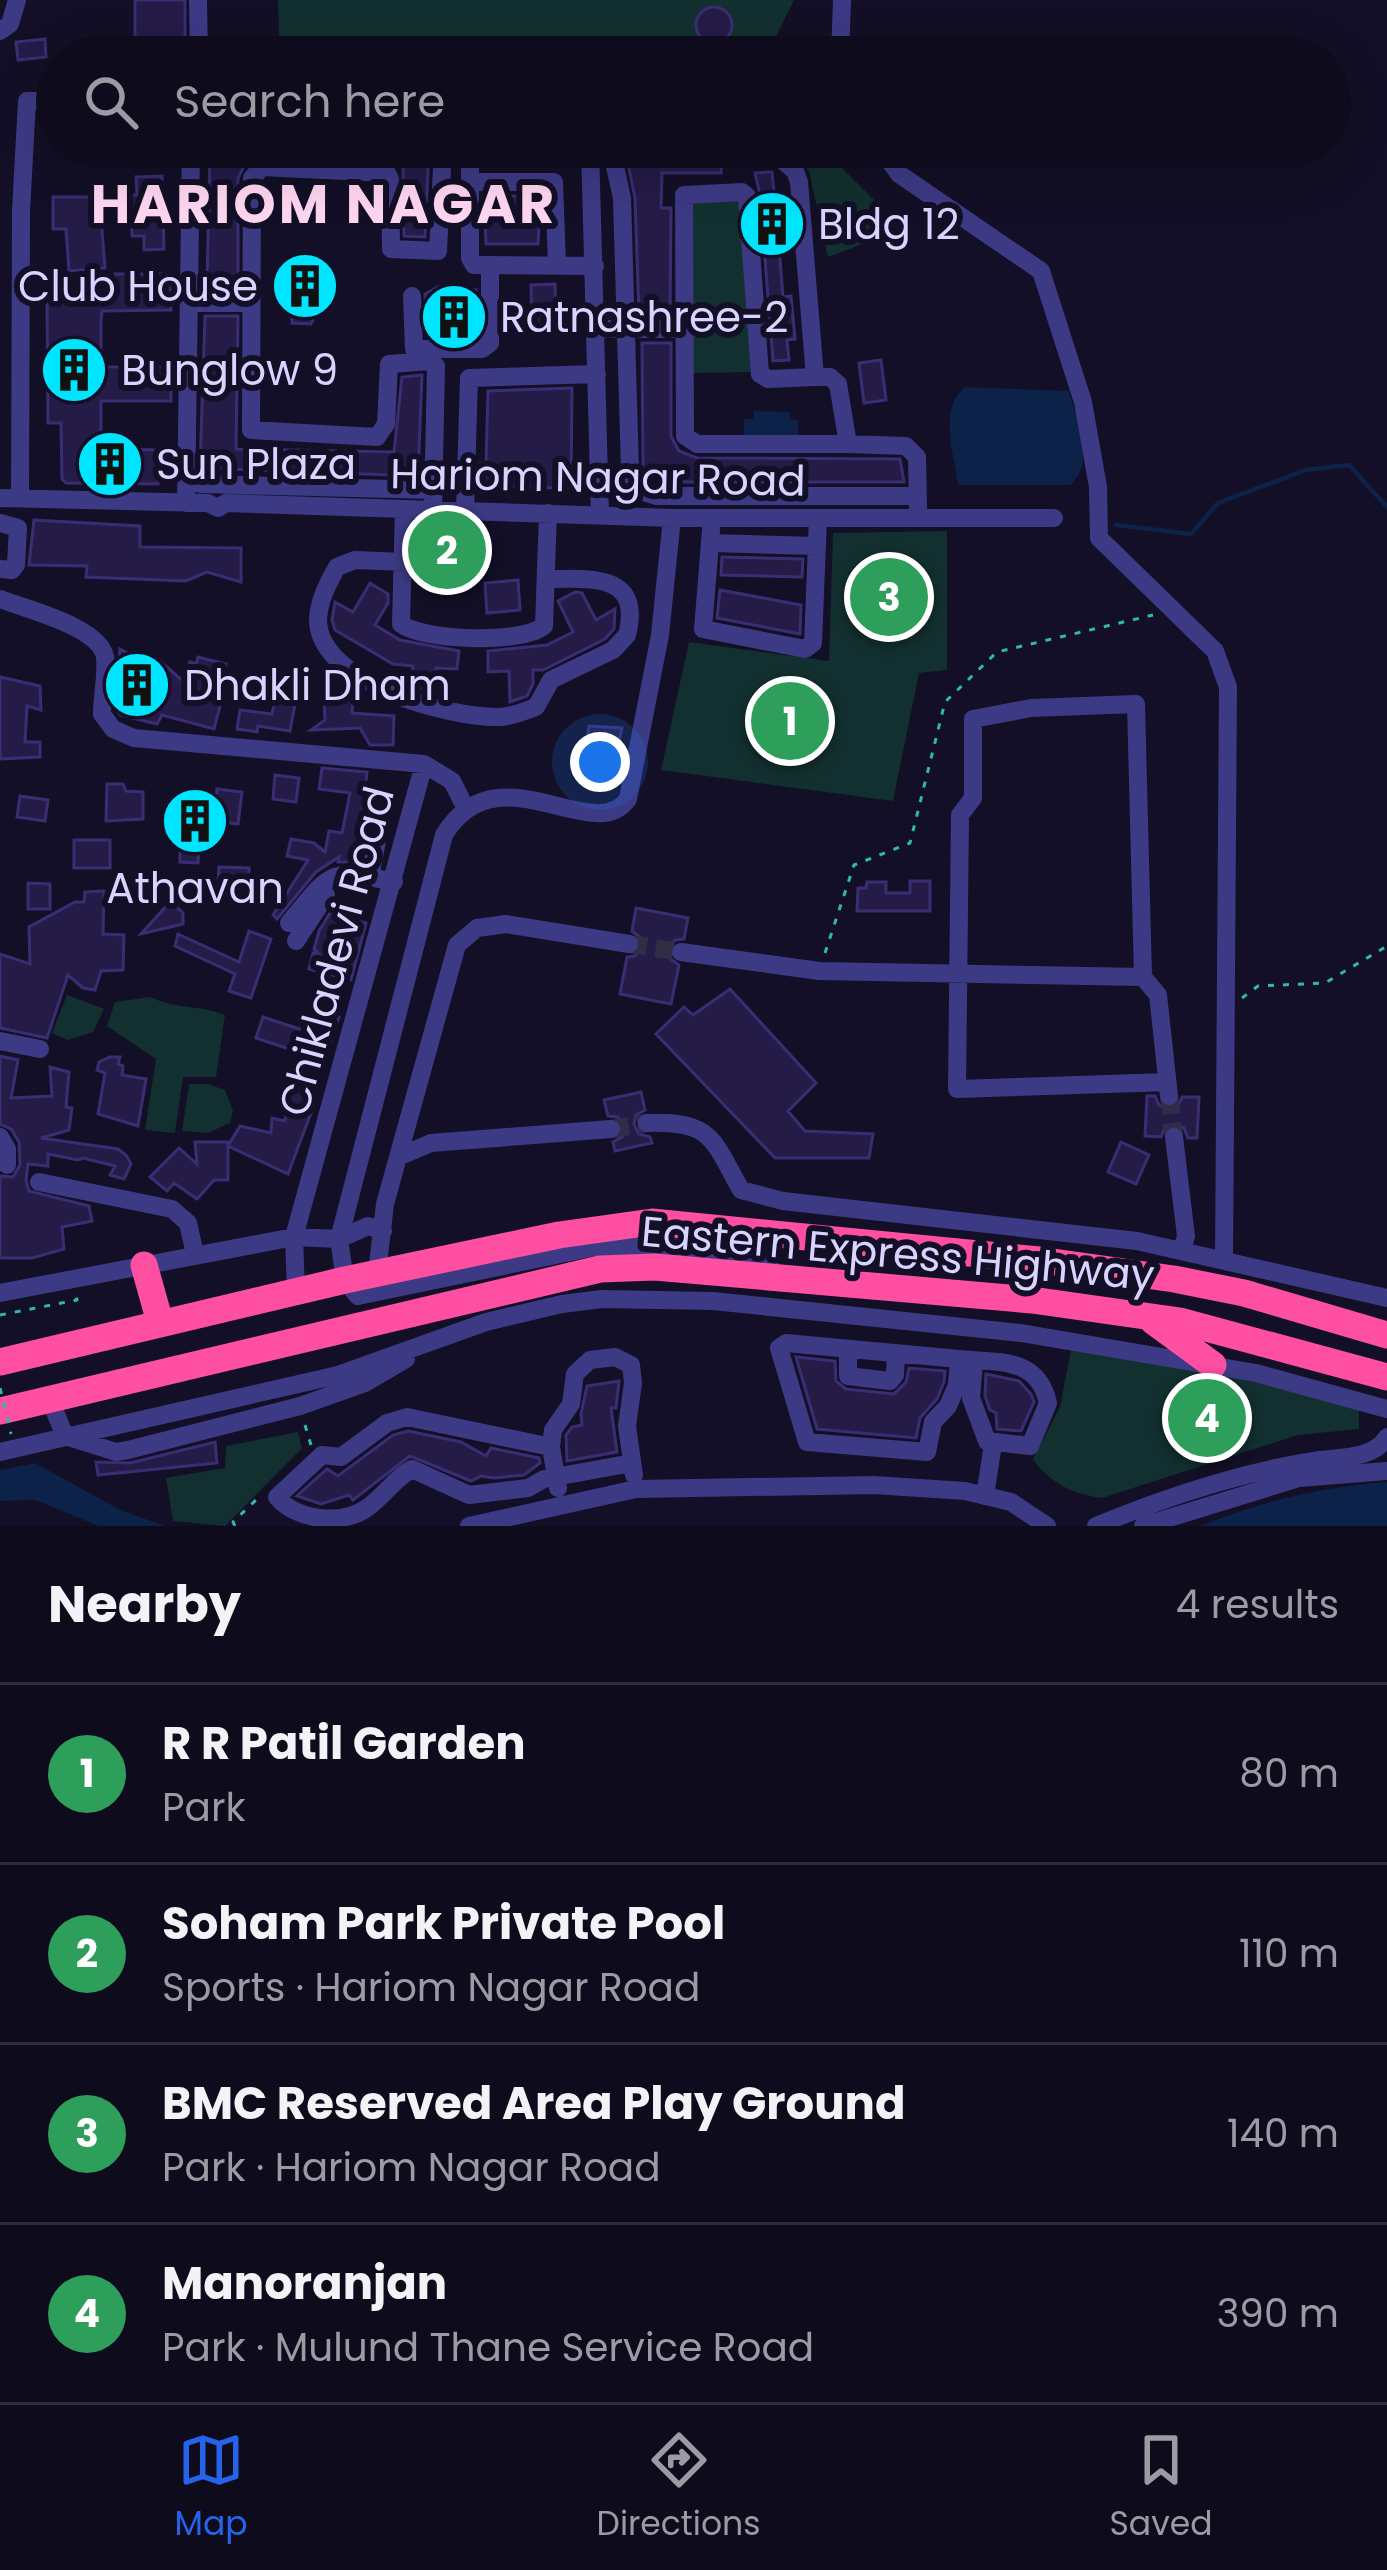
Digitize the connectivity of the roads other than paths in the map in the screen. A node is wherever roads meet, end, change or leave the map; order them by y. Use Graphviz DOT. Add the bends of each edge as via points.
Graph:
graph roads {
  1 [pos="17,0"];
  2 [pos="199,0"];
  3 [pos="842,0"];
  4 [pos="0,31"];
  5 [pos="199,36"];
  6 [pos="841,36"];
  7 [pos="36,101"];
  8 [pos="191,168"];
  9 [pos="258,168"];
  10 [pos="298,168"];
  11 [pos="441,168"];
  12 [pos="470,168"];
  13 [pos="592,168"];
  14 [pos="614,168"];
  15 [pos="791,168"];
  16 [pos="895,168"];
  17 [pos="470,182"];
  18 [pos="490,265"];
  19 [pos="557,265"];
  20 [pos="595,266"];
  21 [pos="412,296"];
  22 [pos="189,303"];
  23 [pos="250,303"];
  24 [pos="596,329"];
  25 [pos="626,329"];
  26 [pos="683,329"];
  27 [pos="597,374"];
  28 [pos="814,376"];
  29 [pos="848,445"];
  30 [pos="918,496"];
  31 [pos="10,498"];
  32 [pos="433,500"];
  33 [pos="397,502"];
  34 [pos="186,503"];
  35 [pos="465,511"];
  36 [pos="548,513"];
  37 [pos="600,515"];
  38 [pos="672,518"];
  39 [pos="712,518"];
  40 [pos="818,518"];
  41 [pos="918,518"];
  42 [pos="1054,518"];
  43 [pos="0,524"];
  44 [pos="710,543"];
  45 [pos="817,546"];
  46 [pos="404,562"];
  47 [pos="0,569"];
  48 [pos="547,579"];
  49 [pos="0,599"];
  50 [pos="424,764"];
  51 [pos="465,807"];
  52 [pos="377,841"];
  53 [pos="370,877"];
  54 [pos="393,886"];
  55 [pos="629,944"];
  56 [pos="681,952"];
  57 [pos="958,974"];
  58 [pos="1143,977"];
  59 [pos="0,1041"];
  60 [pos="40,1049"];
  61 [pos="647,1123"];
  62 [pos="610,1129"];
  63 [pos="0,1137"];
  64 [pos="1174,1137"];
  65 [pos="398,1157"];
  66 [pos="8,1165"];
  67 [pos="39,1182"];
  68 [pos="383,1231"];
  69 [pos="295,1237"];
  70 [pos="339,1239"];
  71 [pos="1183,1251"];
  72 [pos="195,1254"];
  73 [pos="1224,1260"];
  74 [pos="144,1265"];
  75 [pos="600,1269"];
  76 [pos="377,1274"];
  77 [pos="779,1277"];
  78 [pos="345,1280"];
  79 [pos="296,1291"];
  80 [pos="1387,1298"];
  81 [pos="602,1299"];
  82 [pos="6,1301"];
  83 [pos="1147,1317"];
  84 [pos="882,1318"];
  85 [pos="160,1322"];
  86 [pos="1387,1335"];
  87 [pos="848,1349"];
  88 [pos="884,1358"];
  89 [pos="967,1360"];
  90 [pos="0,1362"];
  91 [pos="1213,1365"];
  92 [pos="1387,1376"];
  93 [pos="50,1400"];
  94 [pos="1387,1409"];
  95 [pos="6,1423"];
  96 [pos="65,1436"];
  97 [pos="1387,1436"];
  98 [pos="817,1444"];
  99 [pos="993,1444"];
  100 [pos="551,1447"];
  101 [pos="0,1452"];
  102 [pos="927,1452"];
  103 [pos="632,1463"];
  104 [pos="1387,1471"];
  105 [pos="556,1476"];
  106 [pos="816,1486"];
  107 [pos="923,1489"];
  108 [pos="636,1490"];
  109 [pos="986,1496"];
  110 [pos="561,1504"];
  111 [pos="353,1520"];
  112 [pos="470,1526"];
  113 [pos="1047,1526"];
  114 [pos="1096,1526"];
  115 [pos="1143,1526"];
  1 -- 4 [label="street"];
  2 -- 5 [label="street"];
  3 -- 6 [label="street"];
  7 -- 31 [label="street" via="27,101"];
  8 -- 22 [label="street"];
  9 -- 23 [label="street"];
  10 -- 11 [label="street" via="387,173 391,249 438,251"];
  12 -- 17 [label="street"];
  13 -- 20 [label="street"];
  14 -- 25 [label="street"];
  15 -- 28 [label="street" via="799,182"];
  16 -- 73 [label="street" via="1041,272 1083,402 1099,538 1215,651 1228,687"];
  17 -- 18 [label="street" via="471,262"];
  17 -- 19 [label="street" via="554,182"];
  18 -- 19 [label="street"];
  18 -- 21 [label="street" via="487,347 417,351"];
  19 -- 20 [label="street"];
  20 -- 24 [label="street"];
  22 -- 23 [label="street"];
  22 -- 34 [label="street"];
  23 -- 32 [label="street" via="249,423 257,433 377,437 386,424 389,364 434,363"];
  24 -- 25 [label="street"];
  24 -- 27 [label="street"];
  25 -- 26 [label="street"];
  25 -- 30 [label="street" via="630,470 645,494"];
  26 -- 28 [label="street" via="681,200 742,192 750,202 760,374"];
  26 -- 29 [label="street" via="688,440"];
  27 -- 35 [label="street" via="469,378"];
  27 -- 37 [label="street"];
  28 -- 29 [label="street" via="838,384"];
  29 -- 30 [label="street" via="913,450"];
  30 -- 41 [label="street"];
  31 -- 34 [label="street, Hariom Nagar Road"];
  32 -- 33 [label="street, Hariom Nagar Road"];
  32 -- 35 [label="street, Hariom Nagar Road"];
  33 -- 34 [label="street, Hariom Nagar Road" via="217,496"];
  33 -- 46 [label="street"];
  35 -- 36 [label="street, Hariom Nagar Road"];
  36 -- 37 [label="street, Hariom Nagar Road"];
  36 -- 48 [label="street"];
  37 -- 38 [label="street, Hariom Nagar Road"];
  38 -- 39 [label="street, Hariom Nagar Road"];
  38 -- 51 [label="street" via="660,635 621,809 605,815 493,797"];
  39 -- 40 [label="street, Hariom Nagar Road"];
  39 -- 44 [label="street"];
  40 -- 41 [label="street, Hariom Nagar Road"];
  40 -- 45 [label="street"];
  41 -- 42 [label="street, Hariom Nagar Road"];
  43 -- 47 [label="street" via="18,528 16,565"];
  44 -- 45 [label="street"];
  44 -- 45 [label="street" via="706,632 805,649 814,643"];
  46 -- 48 [label="street" via="400,621 421,634 538,632"];
  46 -- 48 [label="street" via="338,567 319,609 322,637 355,672 408,703 499,717 536,707 551,680 627,635 628,606 618,587 602,579"];
  49 -- 50 [label="street, Chikladevi Road" via="100,644 102,714 121,734"];
  50 -- 51 [label="street" via="452,782"];
  50 -- 54 [label="street, Chikladevi Road"];
  51 -- 70 [label="street" via="444,835"];
  52 -- 53 [label="street"];
  53 -- 54 [label="street"];
  53 -- 54 [label="street" via="329,878 292,932 343,883"];
  54 -- 69 [label="street, Chikladevi Road"];
  55 -- 65 [label="street" via="506,924 477,928 457,945"];
  56 -- 57 [label="street" via="819,971"];
  57 -- 58 [label="street"];
  57 -- 58 [label="street" via="957,1089 1168,1089 1158,994"];
  57 -- 58 [label="street" via="960,815 973,798 973,719 1136,704"];
  59 -- 60 [label="street"];
  61 -- 71 [label="street" via="707,1132 741,1190 783,1201"];
  62 -- 65 [label="street" via="431,1144"];
  63 -- 66 [label="street"];
  64 -- 71 [label="street"];
  65 -- 68 [label="street"];
  67 -- 72 [label="street" via="172,1209 188,1223"];
  68 -- 70 [label="street" via="368,1226"];
  68 -- 76 [label="street"];
  69 -- 70 [label="street"];
  69 -- 72 [label="street"];
  69 -- 79 [label="street, Chikladevi Road"];
  70 -- 78 [label="street"];
  71 -- 73 [label="street"];
  72 -- 74 [label="street"];
  73 -- 80 [label="street"];
  74 -- 82 [label="street"];
  74 -- 85 [label="highway"];
  75 -- 77 [label="highway, Eastern Express Highway"];
  75 -- 81 [label="highway"];
  75 -- 93 [label="highway, Eastern Express Highway"];
  76 -- 78 [label="highway, Eastern Express Highway"];
  76 -- 86 [label="highway, Eastern Express Highway" via="652,1222 1174,1279"];
  77 -- 78 [label="street" via="760,1256 594,1246 358,1297"];
  77 -- 83 [label="highway, Eastern Express Highway"];
  78 -- 79 [label="highway, Eastern Express Highway"];
  79 -- 85 [label="highway, Eastern Express Highway"];
  81 -- 84 [label="street"];
  81 -- 96 [label="street" via="447,1336 338,1375"];
  83 -- 91 [label="highway"];
  83 -- 92 [label="highway, Eastern Express Highway"];
  84 -- 88 [label="street"];
  84 -- 91 [label="street"];
  85 -- 90 [label="highway, Eastern Express Highway"];
  87 -- 88 [label="street"];
  87 -- 88 [label="street" via="848,1376 890,1381 895,1375"];
  87 -- 98 [label="street" via="779,1348 805,1438"];
  88 -- 89 [label="street"];
  89 -- 99 [label="street" via="973,1406"];
  89 -- 99 [label="street" via="1030,1369 1048,1396 1030,1446"];
  89 -- 102 [label="street" via="933,1422"];
  91 -- 94 [label="street"];
  93 -- 95 [label="highway, Eastern Express Highway"];
  93 -- 96 [label="street"];
  96 -- 101 [label="street"];
  97 -- 114 [label="street" via="1370,1453 1287,1465"];
  98 -- 102 [label="street"];
  98 -- 106 [label="street"];
  99 -- 109 [label="street"];
  100 -- 103 [label="street" via="582,1364 615,1357 632,1372"];
  100 -- 105 [label="street"];
  100 -- 111 [label="street" via="407,1417 341,1457 322,1455 277,1495 314,1520"];
  102 -- 107 [label="street"];
  103 -- 105 [label="street"];
  103 -- 108 [label="street"];
  104 -- 115 [label="street" via="1299,1478"];
  105 -- 110 [label="street"];
  105 -- 111 [label="street" via="469,1495 412,1468"];
  106 -- 107 [label="street"];
  106 -- 108 [label="street"];
  107 -- 109 [label="street"];
  108 -- 110 [label="street"];
  109 -- 113 [label="street"];
  110 -- 112 [label="street"];
}
